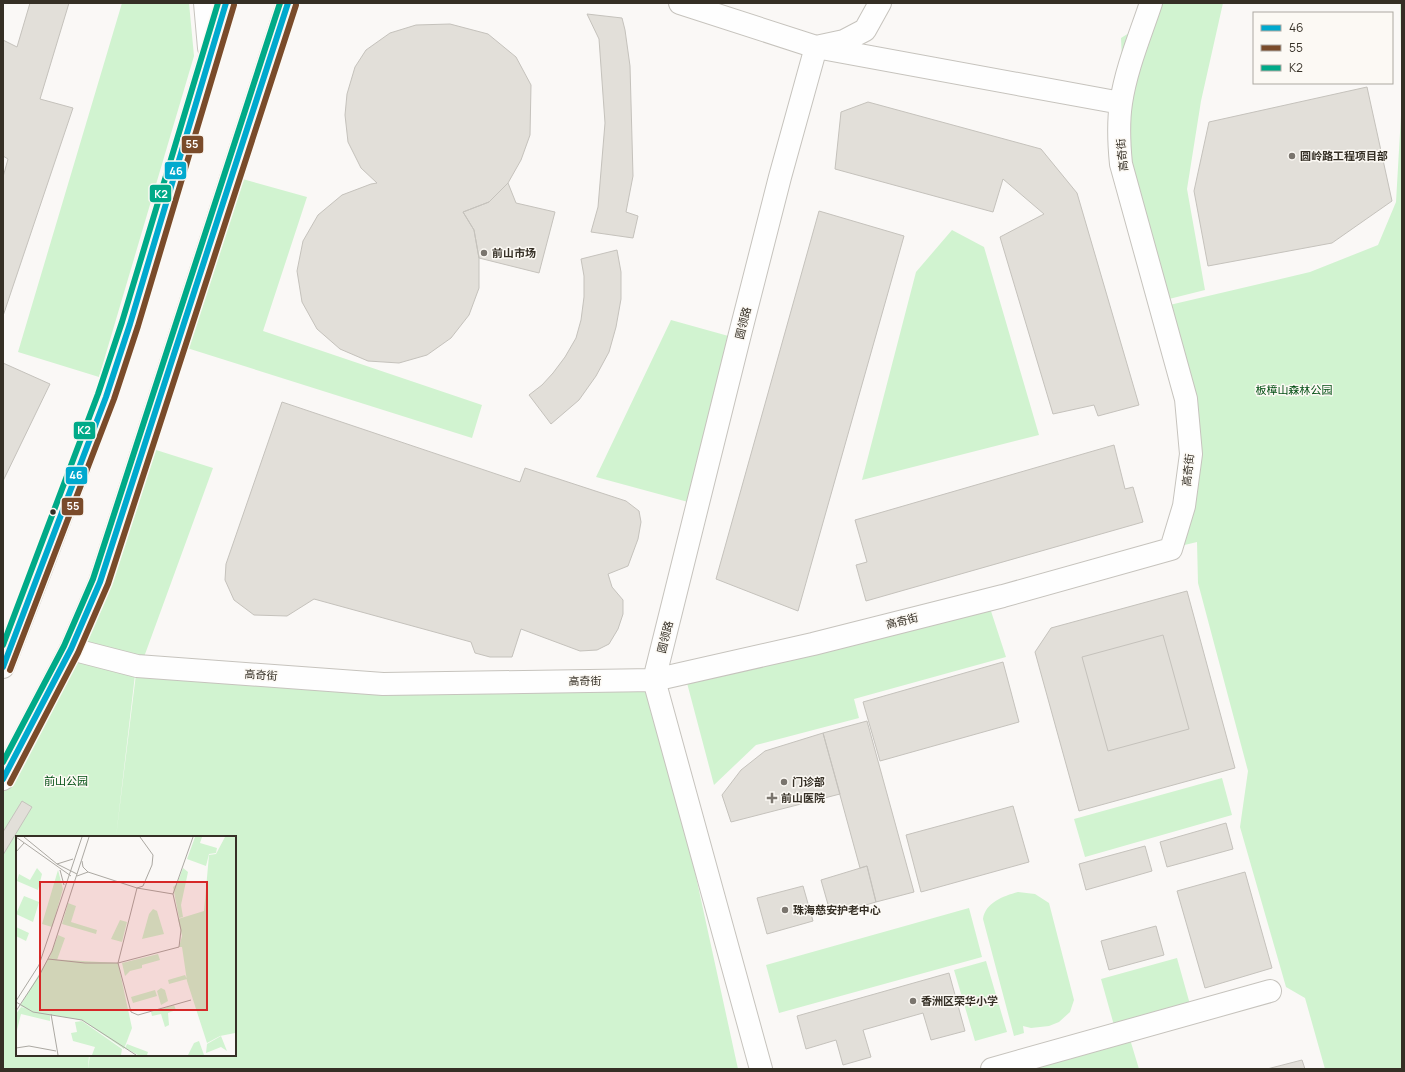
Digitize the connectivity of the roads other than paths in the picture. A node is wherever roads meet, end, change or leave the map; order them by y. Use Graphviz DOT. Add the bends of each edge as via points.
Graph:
graph roads {
  1 [pos="205,3"];
  2 [pos="226,3"];
  3 [pos="288,3"];
  4 [pos="680,3"];
  5 [pos="880,3"];
  6 [pos="1151,3"];
  7 [pos="816,47"];
  8 [pos="210,59"];
  9 [pos="1121,103"];
  10 [pos="71,649"];
  11 [pos="3,667"];
  12 [pos="654,680"];
  13 [pos="3,779"];
  14 [pos="1270,991"];
  15 [pos="761,1069"];
  16 [pos="992,1069"];
  1 -- 8 [label="main road"];
  2 -- 8 [label="main road"];
  3 -- 10 [label="main road" via="100,582"];
  4 -- 7 [label="main road"];
  5 -- 7 [label="main road" via="865,30 844,41"];
  6 -- 9 [label="main road, 高奇街"];
  7 -- 9 [label="main road"];
  7 -- 12 [label="main road, 圆领路" via="780,177"];
  8 -- 11 [label="main road" via="106,397"];
  9 -- 12 [label="main road, 高奇街" via="1121,164 1186,399 1191,454 1184,506 1171,549 1003,596 813,644"];
  10 -- 12 [label="main road, 高奇街" via="137,666 383,684"];
  10 -- 13 [label="main road"];
  12 -- 15 [label="main road"];
  14 -- 16 [label="main road"];
}
